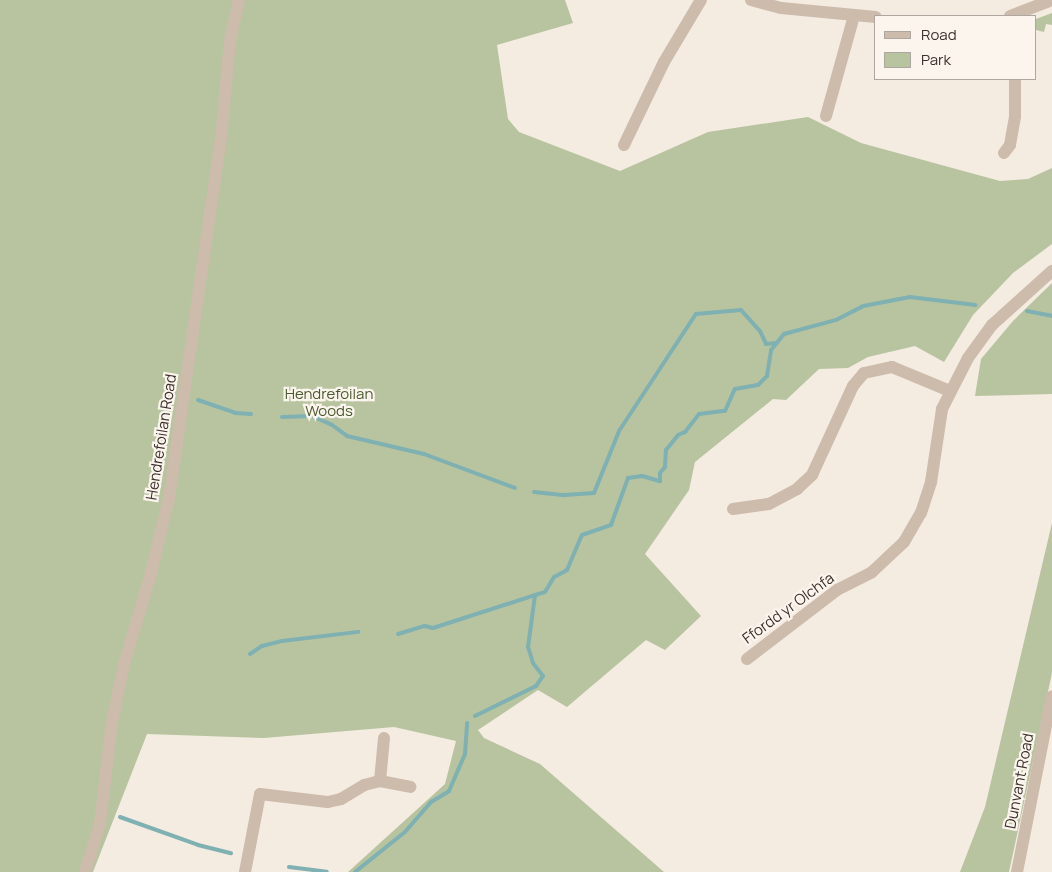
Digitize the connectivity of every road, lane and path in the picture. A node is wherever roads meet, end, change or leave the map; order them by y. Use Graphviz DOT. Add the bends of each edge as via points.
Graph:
graph roads {
  1 [pos="239,0"];
  2 [pos="701,0"];
  3 [pos="751,0"];
  4 [pos="1052,0"];
  5 [pos="1013,15"];
  6 [pos="854,16"];
  7 [pos="874,17"];
  8 [pos="1015,80"];
  9 [pos="826,116"];
  10 [pos="624,145"];
  11 [pos="1004,153"];
  12 [pos="1052,271"];
  13 [pos="950,391"];
  14 [pos="733,509"];
  15 [pos="747,659"];
  16 [pos="1052,696"];
  17 [pos="384,738"];
  18 [pos="380,781"];
  19 [pos="410,787"];
  20 [pos="86,872"];
  21 [pos="245,872"];
  22 [pos="1017,872"];
  1 -- 20 [label="street, Hendrefoilan Road" via="230,40 222,128 169,498 124,664 112,722 100,824"];
  2 -- 10 [label="street" via="664,62"];
  3 -- 6 [label="street" via="781,8"];
  4 -- 5 [label="street"];
  6 -- 7 [label="street"];
  6 -- 9 [label="street"];
  8 -- 11 [label="street" via="1010,145"];
  12 -- 13 [label="street, Ffordd yr Olchfa" via="992,325 968,358"];
  13 -- 14 [label="street" via="892,367 864,373 852,386 812,475 797,489 769,504"];
  13 -- 15 [label="street, Ffordd yr Olchfa" via="936,434 931,482 921,513 904,542 872,572 837,590"];
  16 -- 22 [label="street, Dunvant Road"];
  17 -- 18 [label="street"];
  18 -- 19 [label="street"];
  18 -- 21 [label="street" via="328,802 260,794"];
}
